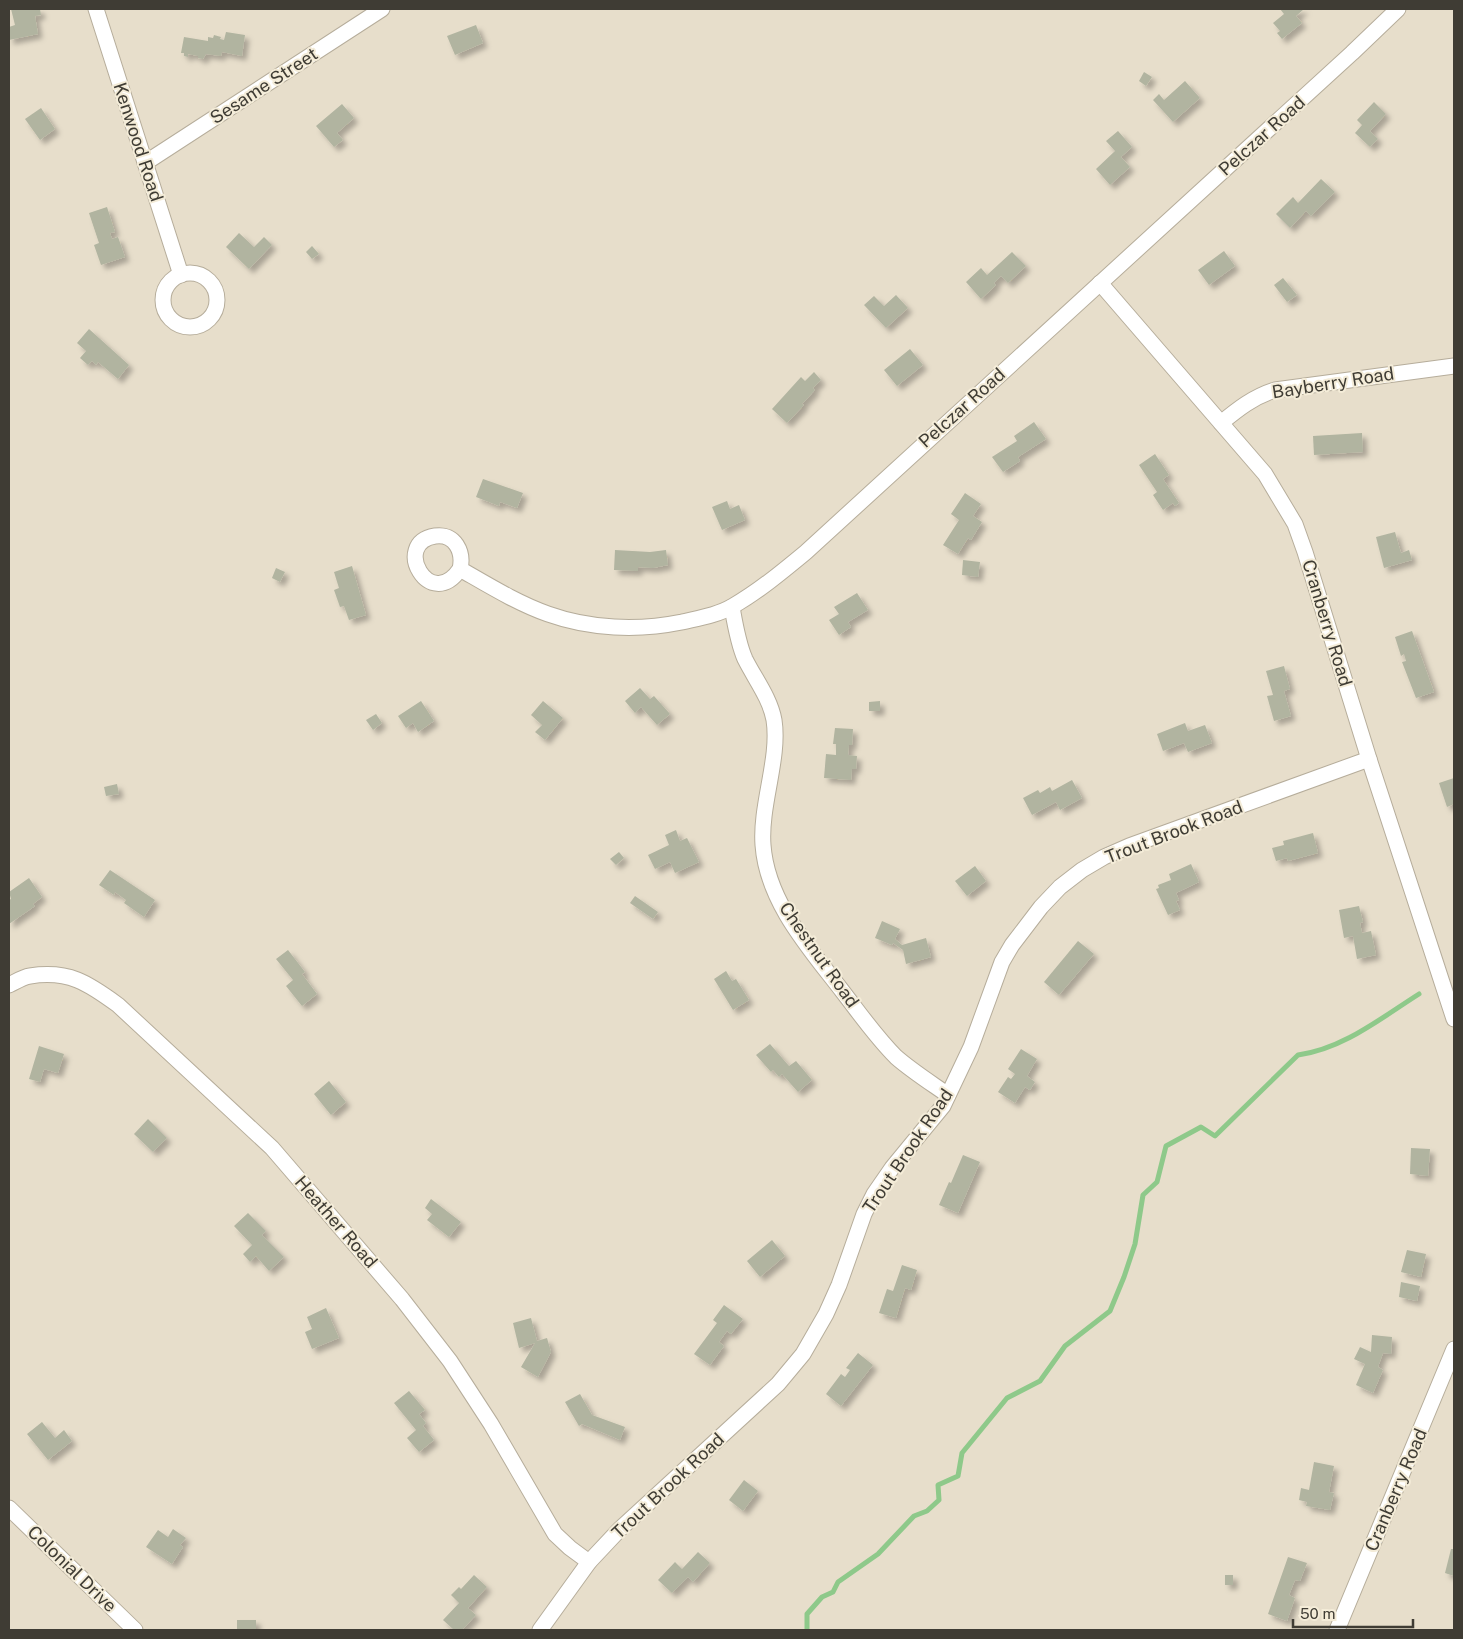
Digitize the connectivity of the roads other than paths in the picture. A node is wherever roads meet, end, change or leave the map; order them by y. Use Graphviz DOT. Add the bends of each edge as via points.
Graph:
graph roads {
  1 [pos="96,9"];
  2 [pos="382,9"];
  3 [pos="1398,9"];
  4 [pos="145,163"];
  5 [pos="180,275"];
  6 [pos="1100,283"];
  7 [pos="1454,366"];
  8 [pos="1221,423"];
  9 [pos="460,569"];
  10 [pos="732,607"];
  11 [pos="1370,759"];
  12 [pos="9,985"];
  13 [pos="1454,1018"];
  14 [pos="948,1095"];
  15 [pos="1454,1349"];
  16 [pos="9,1508"];
  17 [pos="589,1562"];
  18 [pos="135,1630"];
  19 [pos="540,1630"];
  20 [pos="1337,1630"];
  1 -- 4 [label="street, Kenwood Road"];
  2 -- 4 [label="street, Sesame Street"];
  3 -- 6 [label="street, Pelczar Road"];
  4 -- 5 [label="street, Kenwood Road"];
  6 -- 8 [label="street, Cranberry Road"];
  6 -- 10 [label="street, Pelczar Road" via="806,552"];
  7 -- 8 [label="street, Bayberry Road" via="1275,390 1254,398"];
  8 -- 11 [label="street, Cranberry Road" via="1265,474 1295,524"];
  9 -- 10 [label="street, Pelczar Road" via="547,614 595,626 671,624"];
  10 -- 14 [label="street, Chestnut Road" via="744,657 774,720 773,757 763,828 763,846 772,885 803,940 880,1039 914,1071"];
  11 -- 13 [label="street, Cranberry Road"];
  11 -- 14 [label="street, Trout Brook Road" via="1129,846 1097,861 1060,887 1041,907 1002,962 971,1047"];
  12 -- 17 [label="street, Heather Road" via="29,976 67,976 92,986 118,1005 272,1148 450,1360 555,1534"];
  14 -- 17 [label="street, Trout Brook Road" via="934,1119 874,1194 826,1314 792,1369 620,1529"];
  15 -- 20 [label="street, Cranberry Road"];
  16 -- 18 [label="street, Colonial Drive"];
  17 -- 19 [label="street, Trout Brook Road"];
}
